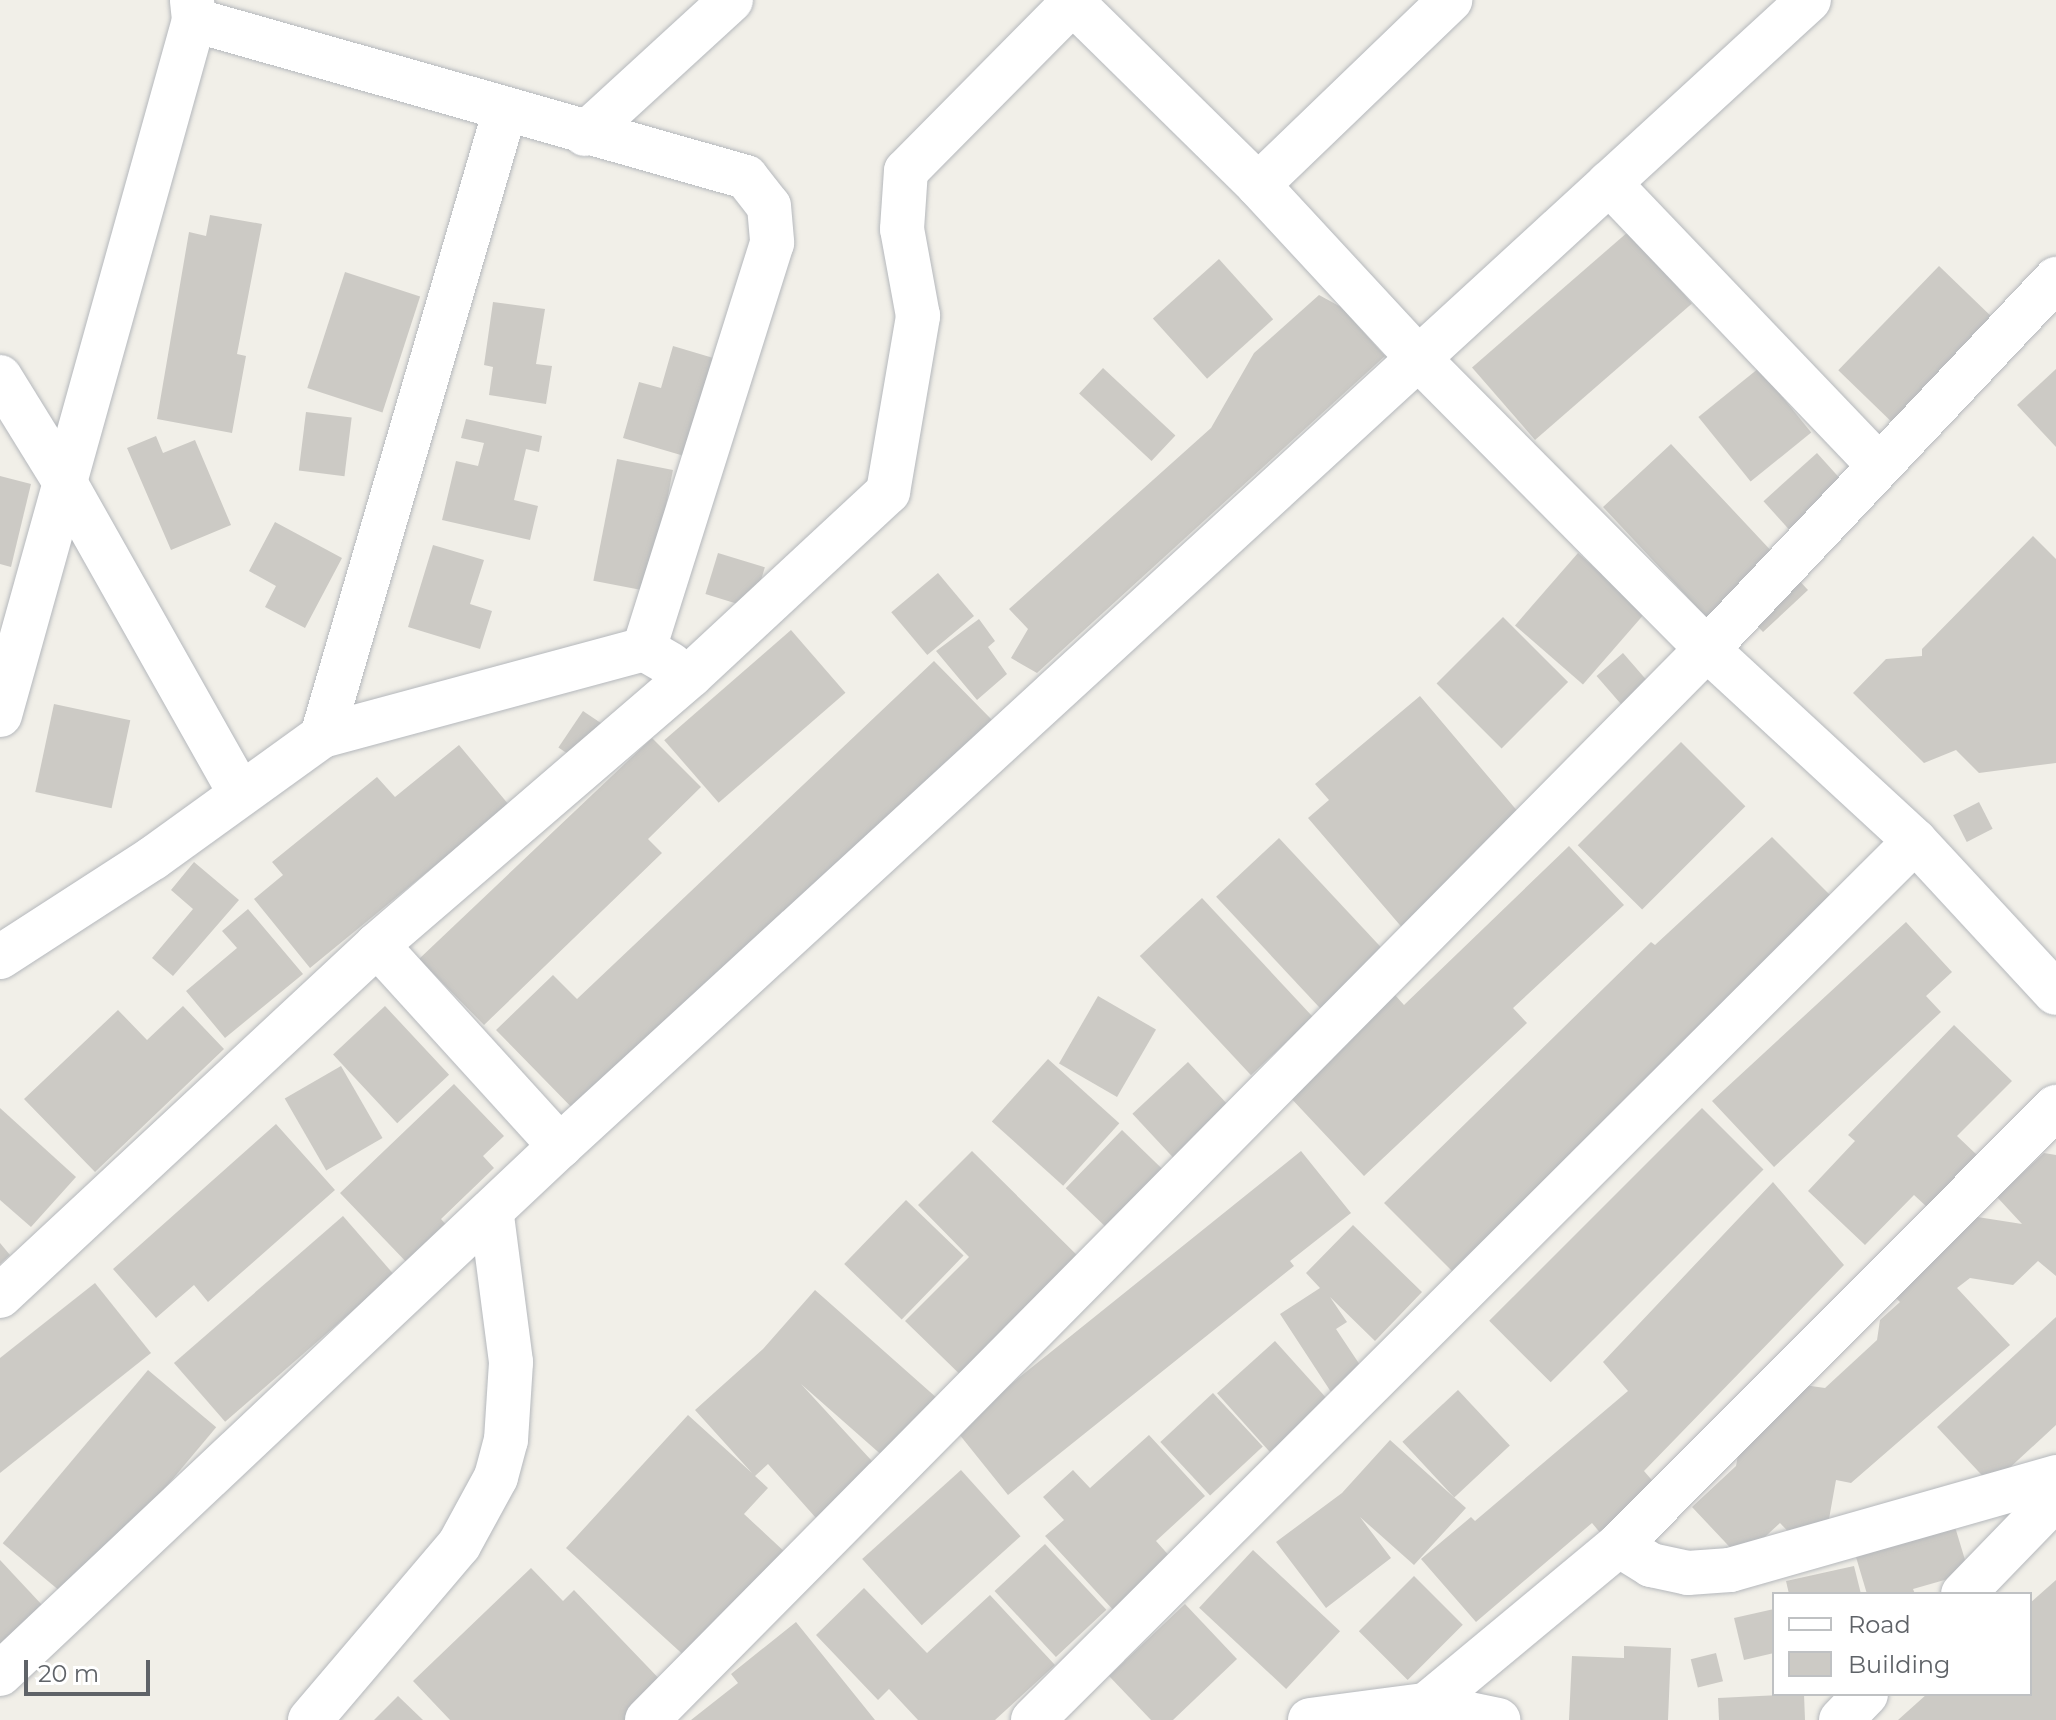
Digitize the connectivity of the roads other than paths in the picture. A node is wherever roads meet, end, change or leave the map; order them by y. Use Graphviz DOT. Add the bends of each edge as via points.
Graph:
graph roads {
  1 [pos="731,0"];
  2 [pos="1450,0"];
  3 [pos="1809,0"];
  4 [pos="1072,1"];
  5 [pos="193,10"];
  6 [pos="505,110"];
  7 [pos="585,134"];
  8 [pos="1609,183"];
  9 [pos="1258,185"];
  10 [pos="2056,279"];
  11 [pos="1418,358"];
  12 [pos="0,377"];
  13 [pos="1879,466"];
  14 [pos="63,479"];
  15 [pos="644,649"];
  16 [pos="1707,649"];
  17 [pos="691,675"];
  18 [pos="0,715"];
  19 [pos="322,736"];
  20 [pos="240,793"];
  21 [pos="1915,841"];
  22 [pos="377,945"];
  23 [pos="0,957"];
  24 [pos="2056,993"];
  25 [pos="2056,1107"];
  26 [pos="560,1146"];
  27 [pos="492,1215"];
  28 [pos="0,1296"];
  29 [pos="2056,1477"];
  30 [pos="2056,1498"];
  31 [pos="1619,1545"];
  32 [pos="1965,1592"];
  33 [pos="0,1674"];
  34 [pos="1864,1696"];
  35 [pos="1426,1705"];
  36 [pos="310,1720"];
  37 [pos="647,1720"];
  38 [pos="1033,1720"];
  39 [pos="1310,1720"];
  40 [pos="1498,1720"];
  41 [pos="1841,1720"];
  1 -- 7 [label="street"];
  2 -- 9 [label="street"];
  3 -- 8 [label="street"];
  4 -- 9 [label="street"];
  4 -- 17 [label="street" via="906,171 902,229 918,316 888,492"];
  5 -- 6 [label="street"];
  5 -- 14 [label="street"];
  6 -- 7 [label="street"];
  6 -- 19 [label="street"];
  7 -- 15 [label="street" via="746,177 769,206 772,243"];
  8 -- 11 [label="street"];
  8 -- 13 [label="street"];
  9 -- 11 [label="street"];
  10 -- 13 [label="street"];
  11 -- 16 [label="street"];
  11 -- 26 [label="street"];
  12 -- 14 [label="street"];
  13 -- 16 [label="street"];
  14 -- 18 [label="street"];
  14 -- 20 [label="street"];
  15 -- 17 [label="street"];
  15 -- 19 [label="street"];
  16 -- 21 [label="street"];
  16 -- 37 [label="street"];
  17 -- 22 [label="street"];
  19 -- 20 [label="street"];
  20 -- 23 [label="street" via="153,858"];
  21 -- 24 [label="street"];
  21 -- 38 [label="street"];
  22 -- 26 [label="street"];
  22 -- 28 [label="street"];
  25 -- 31 [label="street"];
  26 -- 27 [label="street"];
  27 -- 33 [label="street"];
  27 -- 36 [label="street" via="511,1362 508,1427 496,1477 459,1545"];
  29 -- 31 [label="street" via="1730,1570 1688,1573 1651,1565"];
  30 -- 32 [label="street"];
  31 -- 35 [label="street"];
  34 -- 41 [label="street"];
  35 -- 39 [label="street"];
  35 -- 40 [label="street"];
}
